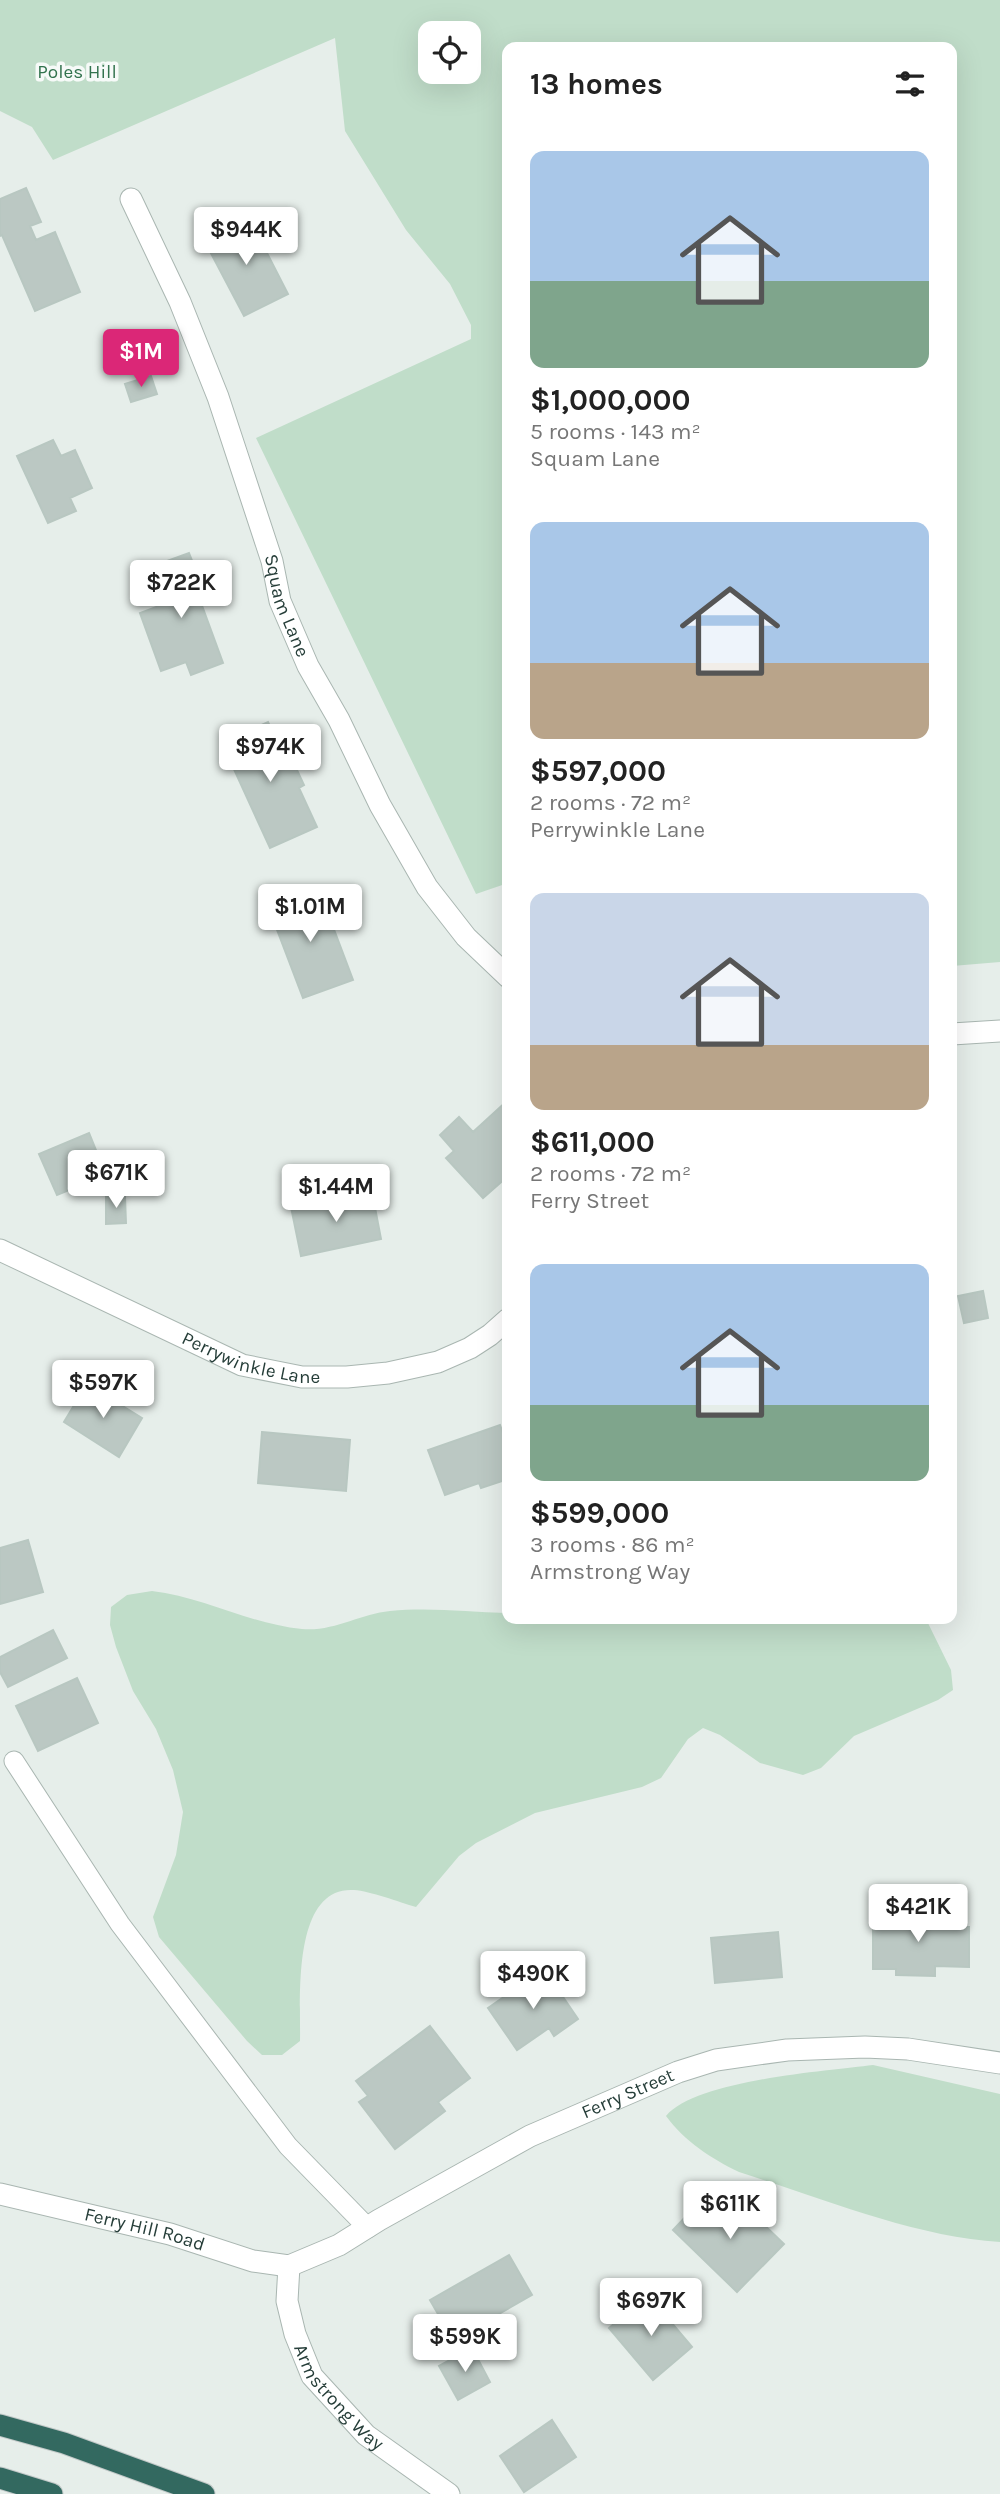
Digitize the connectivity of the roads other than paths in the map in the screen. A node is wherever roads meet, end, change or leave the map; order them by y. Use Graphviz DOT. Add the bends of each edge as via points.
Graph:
graph roads {
  1 [pos="131,199"];
  2 [pos="502,971"];
  3 [pos="1000,1031"];
  4 [pos="957,1034"];
  5 [pos="0,1250"];
  6 [pos="502,1324"];
  7 [pos="14,1760"];
  8 [pos="1000,2063"];
  9 [pos="0,2194"];
  10 [pos="368,2228"];
  11 [pos="289,2266"];
  12 [pos="0,2425"];
  13 [pos="0,2478"];
  14 [pos="52,2494"];
  15 [pos="204,2494"];
  16 [pos="449,2494"];
  1 -- 2 [label="street, Squam Lane" via="218,397 281,601 308,667 427,887 466,937"];
  3 -- 4 [label="street"];
  5 -- 6 [label="street, Perrywinkle Lane" via="242,1365 302,1377 388,1373 438,1362 470,1348"];
  7 -- 10 [label="lane" via="120,1924 288,2146"];
  8 -- 10 [label="street, Ferry Street" via="865,2047 788,2050 716,2060 530,2136"];
  9 -- 11 [label="street, Ferry Hill Road" via="170,2234 253,2261"];
  10 -- 11 [label="street, Ferry Street"];
  11 -- 16 [label="street, Armstrong Way" via="287,2301 312,2376 366,2435"];
  12 -- 15 [label="highway"];
  13 -- 14 [label="highway"];
}
